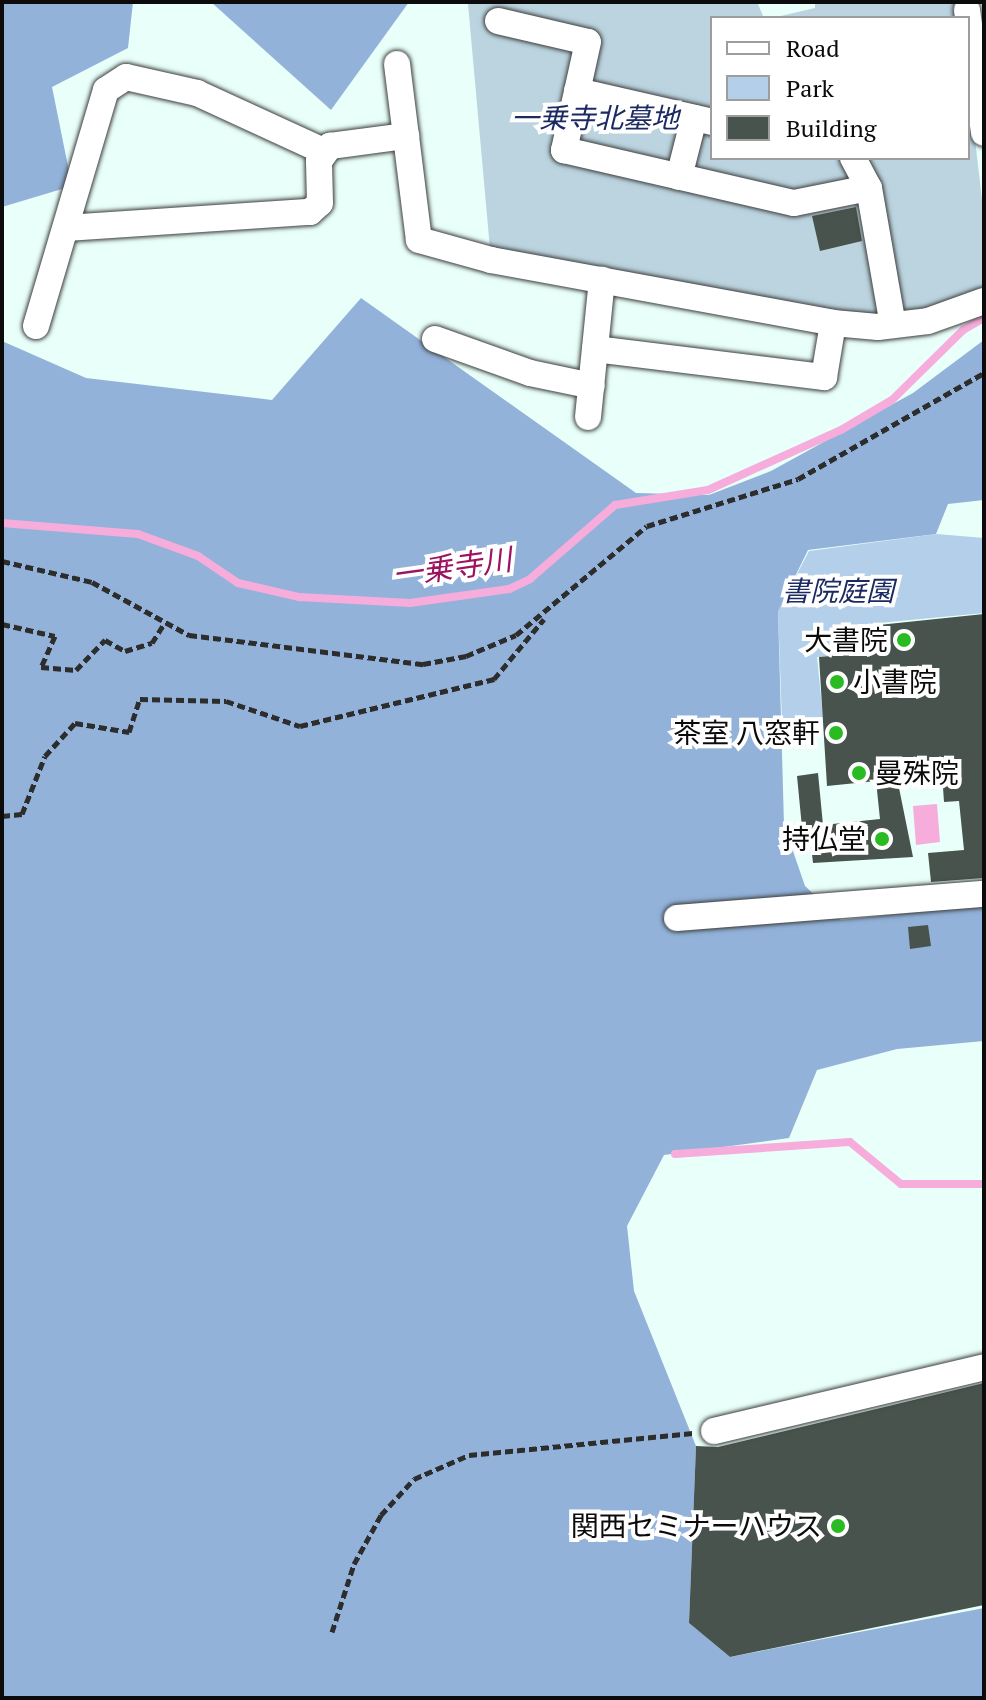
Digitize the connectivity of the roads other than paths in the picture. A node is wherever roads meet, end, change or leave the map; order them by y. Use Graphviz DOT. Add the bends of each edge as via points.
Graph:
graph roads {
  1 [pos="967,10"];
  2 [pos="968,16"];
  3 [pos="498,21"];
  4 [pos="970,32"];
  5 [pos="397,64"];
  6 [pos="577,91"];
  7 [pos="703,120"];
  8 [pos="984,133"];
  9 [pos="406,136"];
  10 [pos="325,152"];
  11 [pos="854,160"];
  12 [pos="679,177"];
  13 [pos="869,188"];
  14 [pos="66,228"];
  15 [pos="602,280"];
  16 [pos="984,301"];
  17 [pos="833,323"];
  18 [pos="893,325"];
  19 [pos="36,326"];
  20 [pos="435,339"];
  21 [pos="595,349"];
  22 [pos="592,386"];
  23 [pos="588,417"];
  24 [pos="984,894"];
  25 [pos="677,918"];
  26 [pos="984,1367"];
  27 [pos="714,1431"];
  1 -- 2 [label="street"];
  3 -- 6 [label="street" via="588,42"];
  4 -- 8 [label="street"];
  5 -- 9 [label="street"];
  6 -- 7 [label="street"];
  6 -- 12 [label="street" via="564,150"];
  7 -- 12 [label="street"];
  9 -- 10 [label="street" via="330,146"];
  9 -- 15 [label="street" via="419,240"];
  10 -- 14 [label="street" via="319,161 320,203 310,212"];
  10 -- 14 [label="street" via="197,93 126,77 106,90"];
  11 -- 13 [label="street"];
  12 -- 13 [label="street" via="794,203"];
  13 -- 18 [label="street"];
  14 -- 19 [label="street"];
  15 -- 17 [label="street"];
  15 -- 21 [label="street"];
  16 -- 18 [label="street" via="928,321"];
  17 -- 18 [label="street"];
  17 -- 21 [label="street" via="824,377"];
  20 -- 22 [label="street" via="530,373"];
  21 -- 22 [label="street"];
  22 -- 23 [label="street"];
  24 -- 25 [label="street"];
  26 -- 27 [label="street"];
}
